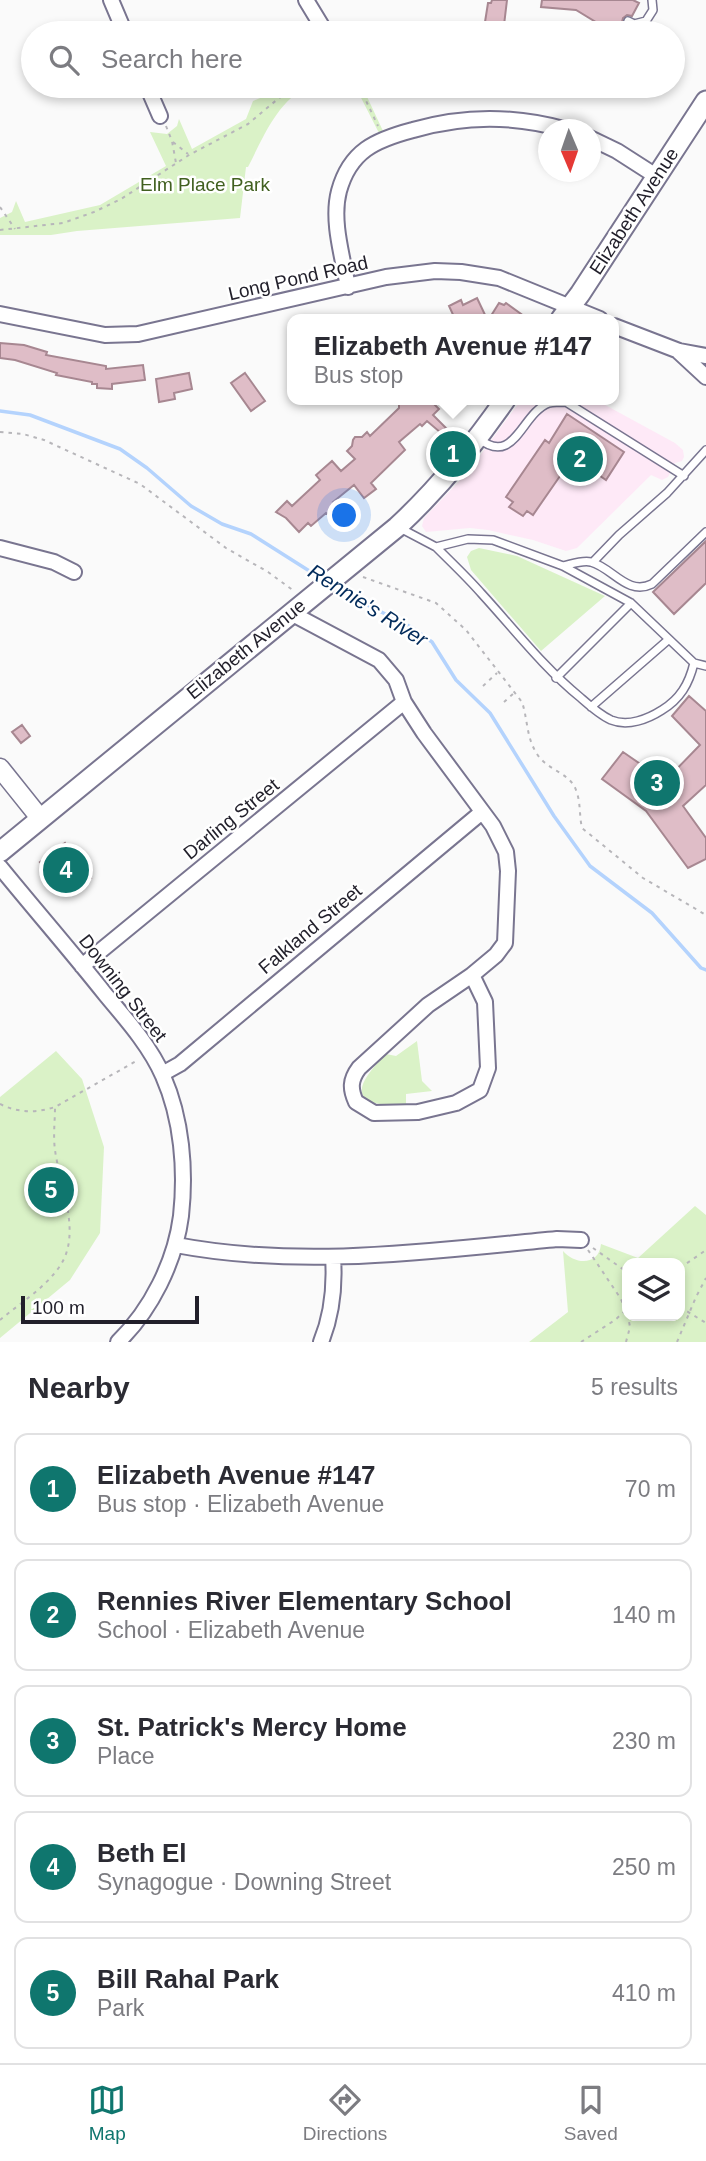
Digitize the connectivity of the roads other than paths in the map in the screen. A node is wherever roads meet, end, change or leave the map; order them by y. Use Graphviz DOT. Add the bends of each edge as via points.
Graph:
graph roads {
  1 [pos="111,0"];
  2 [pos="306,0"];
  3 [pos="652,0"];
  4 [pos="120,21"];
  5 [pos="319,21"];
  6 [pos="647,21"];
  7 [pos="153,98"];
  8 [pos="706,101"];
  9 [pos="160,116"];
  10 [pos="538,121"];
  11 [pos="601,143"];
  12 [pos="656,176"];
  13 [pos="348,287"];
  14 [pos="566,313"];
  15 [pos="0,314"];
  16 [pos="619,328"];
  17 [pos="679,351"];
  18 [pos="706,356"];
  19 [pos="706,377"];
  20 [pos="501,405"];
  21 [pos="549,405"];
  22 [pos="571,405"];
  23 [pos="478,438"];
  24 [pos="706,450"];
  25 [pos="684,476"];
  26 [pos="397,527"];
  27 [pos="706,532"];
  28 [pos="436,547"];
  29 [pos="0,548"];
  30 [pos="593,562"];
  31 [pos="563,566"];
  32 [pos="74,572"];
  33 [pos="301,600"];
  34 [pos="631,603"];
  35 [pos="668,640"];
  36 [pos="694,663"];
  37 [pos="706,666"];
  38 [pos="556,678"];
  39 [pos="404,702"];
  40 [pos="591,707"];
  41 [pos="0,768"];
  42 [pos="482,812"];
  43 [pos="40,818"];
  44 [pos="0,852"];
  45 [pos="0,867"];
  46 [pos="82,965"];
  47 [pos="472,975"];
  48 [pos="162,1074"];
  49 [pos="581,1240"];
  50 [pos="176,1245"];
  51 [pos="333,1257"];
  52 [pos="118,1342"];
  53 [pos="321,1342"];
  1 -- 4 [label="street"];
  2 -- 5 [label="street"];
  3 -- 6 [label="lane"];
  7 -- 9 [label="street"];
  8 -- 12 [label="main road, Elizabeth Avenue"];
  10 -- 13 [label="street" via="452,121 384,138 354,160 336,205"];
  11 -- 12 [label="street"];
  12 -- 14 [label="main road, Elizabeth Avenue"];
  13 -- 14 [label="street, Long Pond Road" via="413,273 461,272 499,278"];
  13 -- 15 [label="street, Long Pond Road" via="163,330 117,336"];
  16 -- 17 [label="street"];
  17 -- 18 [label="street"];
  17 -- 19 [label="street"];
  20 -- 23 [label="main road, Elizabeth Avenue"];
  21 -- 23 [label="lane" via="501,448"];
  22 -- 25 [label="lane"];
  23 -- 26 [label="main road, Elizabeth Avenue"];
  24 -- 25 [label="lane"];
  25 -- 30 [label="lane"];
  26 -- 28 [label="lane"];
  26 -- 33 [label="main road, Elizabeth Avenue" via="346,575"];
  27 -- 30 [label="lane" via="648,586 631,587"];
  28 -- 31 [label="lane" via="468,539 493,540"];
  28 -- 38 [label="lane"];
  29 -- 32 [label="street"];
  30 -- 31 [label="lane"];
  31 -- 34 [label="lane"];
  33 -- 39 [label="street" via="379,660 396,680"];
  33 -- 43 [label="main road, Elizabeth Avenue"];
  34 -- 35 [label="lane"];
  34 -- 38 [label="lane"];
  35 -- 36 [label="lane"];
  35 -- 40 [label="lane"];
  36 -- 37 [label="lane"];
  36 -- 40 [label="lane" via="684,691 654,716 623,722"];
  38 -- 40 [label="lane"];
  39 -- 42 [label="street"];
  39 -- 46 [label="street, Darling Street"];
  41 -- 43 [label="street"];
  42 -- 47 [label="street" via="506,852 506,933 502,950"];
  42 -- 48 [label="street, Falkland Street" via="180,1064"];
  43 -- 44 [label="main road, Elizabeth Avenue"];
  45 -- 46 [label="street, Downing Street"];
  46 -- 48 [label="street, Downing Street" via="128,1021"];
  47 -- 47 [label="street" via="428,1005 359,1068 351,1085 356,1102 374,1113 418,1112 456,1103 480,1090 488,1068 485,1002"];
  48 -- 50 [label="street, Downing Street" via="177,1119 183,1167"];
  49 -- 51 [label="street"];
  50 -- 51 [label="street" via="246,1256"];
  50 -- 52 [label="street, Downing Street" via="146,1307"];
  51 -- 53 [label="street" via="330,1312"];
}
